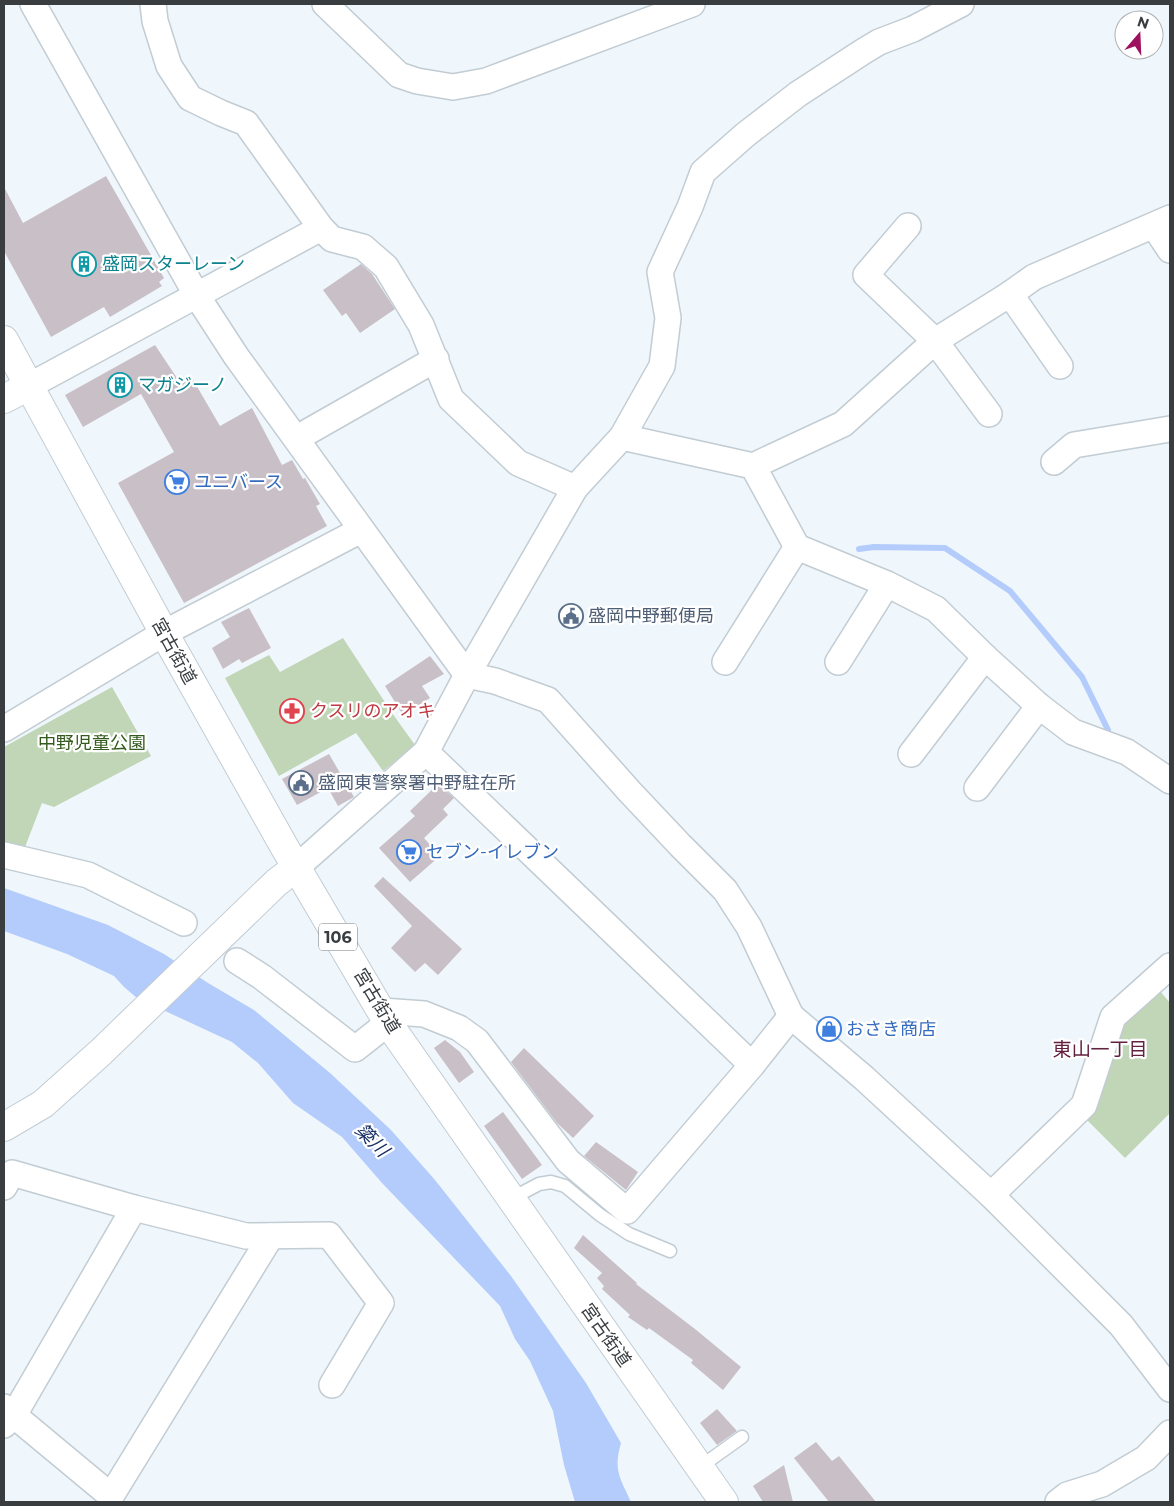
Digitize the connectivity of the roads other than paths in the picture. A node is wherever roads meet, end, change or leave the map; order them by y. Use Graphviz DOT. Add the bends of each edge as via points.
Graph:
graph roads {
  1 [pos="33,4"];
  2 [pos="153,4"];
  3 [pos="324,4"];
  4 [pos="692,4"];
  5 [pos="961,4"];
  6 [pos="1162,222"];
  7 [pos="908,226"];
  8 [pos="321,228"];
  9 [pos="1170,250"];
  10 [pos="1010,294"];
  11 [pos="197,296"];
  12 [pos="4,340"];
  13 [pos="935,341"];
  14 [pos="436,359"];
  15 [pos="1060,366"];
  16 [pos="29,386"];
  17 [pos="4,399"];
  18 [pos="989,414"];
  19 [pos="1170,430"];
  20 [pos="622,437"];
  21 [pos="297,438"];
  22 [pos="1054,462"];
  23 [pos="753,466"];
  24 [pos="576,488"];
  25 [pos="360,530"];
  26 [pos="797,547"];
  27 [pos="887,584"];
  28 [pos="164,633"];
  29 [pos="985,658"];
  30 [pos="726,662"];
  31 [pos="838,662"];
  32 [pos="467,675"];
  33 [pos="1039,706"];
  34 [pos="4,729"];
  35 [pos="426,752"];
  36 [pos="912,754"];
  37 [pos="1170,781"];
  38 [pos="977,788"];
  39 [pos="4,855"];
  40 [pos="297,867"];
  41 [pos="184,923"];
  42 [pos="238,961"];
  43 [pos="1170,966"];
  44 [pos="791,1016"];
  45 [pos="385,1017"];
  46 [pos="752,1065"];
  47 [pos="4,1127"];
  48 [pos="4,1187"];
  49 [pos="991,1195"];
  50 [pos="511,1201"];
  51 [pos="134,1208"];
  52 [pos="270,1236"];
  53 [pos="670,1251"];
  54 [pos="332,1385"];
  55 [pos="1170,1389"];
  56 [pos="7,1416"];
  57 [pos="1170,1433"];
  58 [pos="742,1438"];
  59 [pos="700,1467"];
  60 [pos="724,1502"];
  61 [pos="1058,1502"];
  1 -- 11 [label="street"];
  2 -- 8 [label="street" via="169,66 190,98 246,123"];
  3 -- 4 [label="street" via="399,75 453,87 486,81"];
  5 -- 20 [label="street" via="856,56 798,94 703,172 660,272 668,318 662,366"];
  6 -- 9 [label="street"];
  6 -- 10 [label="street" via="1034,277"];
  7 -- 13 [label="street" via="866,275"];
  8 -- 11 [label="street"];
  8 -- 14 [label="street" via="332,239 364,247 386,267 421,325"];
  10 -- 13 [label="street"];
  10 -- 15 [label="street"];
  11 -- 16 [label="street"];
  11 -- 21 [label="street" via="236,356"];
  12 -- 16 [label="main road, 宮古街道 / 106"];
  13 -- 18 [label="street"];
  13 -- 23 [label="street" via="843,424"];
  14 -- 21 [label="street"];
  14 -- 24 [label="street" via="451,399 518,463"];
  16 -- 17 [label="main road"];
  16 -- 28 [label="main road, 宮古街道 / 106"];
  19 -- 22 [label="street" via="1074,445"];
  20 -- 23 [label="street"];
  20 -- 24 [label="street"];
  21 -- 25 [label="street"];
  23 -- 26 [label="street"];
  24 -- 32 [label="street"];
  25 -- 28 [label="street"];
  25 -- 32 [label="street"];
  26 -- 27 [label="street"];
  26 -- 30 [label="street"];
  27 -- 29 [label="street" via="936,610"];
  27 -- 31 [label="street"];
  28 -- 34 [label="street"];
  28 -- 40 [label="main road, 宮古街道 / 106"];
  29 -- 33 [label="street"];
  29 -- 36 [label="street"];
  32 -- 35 [label="street"];
  32 -- 44 [label="street" via="495,681 548,700 680,846 725,890 749,927"];
  33 -- 37 [label="street" via="1073,732 1127,752"];
  33 -- 38 [label="street"];
  35 -- 40 [label="street"];
  35 -- 46 [label="street"];
  39 -- 41 [label="street" via="88,875"];
  40 -- 45 [label="main road, 宮古街道 / 106"];
  40 -- 47 [label="main road" via="43,1104"];
  42 -- 45 [label="street" via="355,1049"];
  43 -- 49 [label="street" via="1114,1017 1084,1105"];
  44 -- 46 [label="street"];
  44 -- 49 [label="street"];
  45 -- 46 [label="street" via="424,1014 459,1028 477,1041 568,1161 627,1211"];
  45 -- 50 [label="main road, 宮古街道 / 106"];
  48 -- 51 [label="street" via="12,1173"];
  49 -- 55 [label="street" via="1121,1324"];
  50 -- 53 [label="lane" via="539,1184 551,1182 565,1186 628,1234"];
  50 -- 59 [label="main road, 宮古街道 / 106"];
  51 -- 52 [label="street" via="246,1236"];
  51 -- 56 [label="street"];
  52 -- 54 [label="street" via="329,1235 381,1303"];
  52 -- 56 [label="street" via="111,1496"];
  57 -- 61 [label="street" via="1146,1458 1102,1484 1067,1495"];
  58 -- 59 [label="lane"];
  59 -- 60 [label="main road, 宮古街道 / 106"];
}
